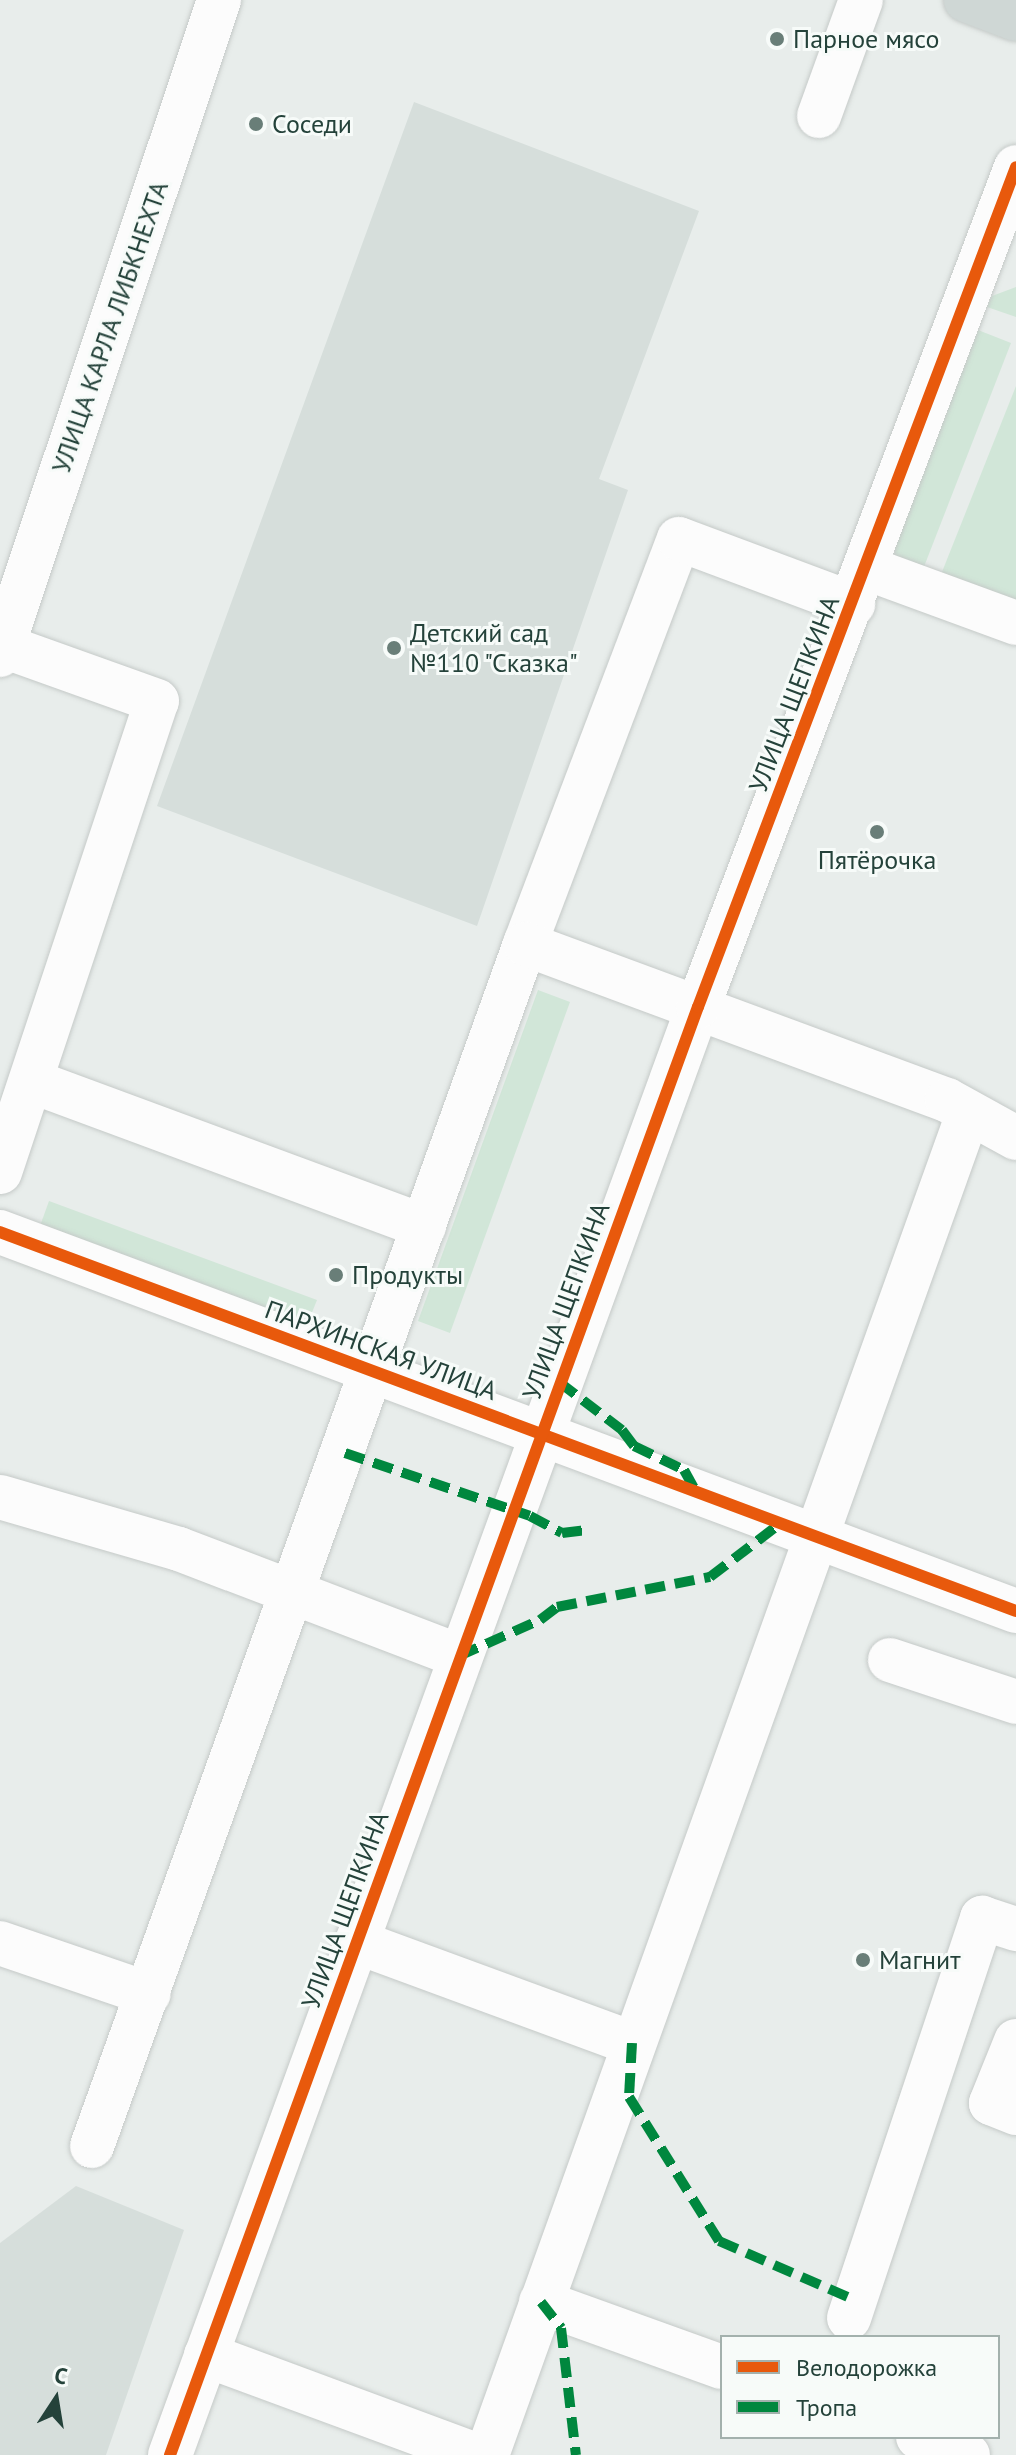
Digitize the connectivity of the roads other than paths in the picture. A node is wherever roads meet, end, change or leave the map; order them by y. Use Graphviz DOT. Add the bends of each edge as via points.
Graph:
graph roads {
  1 [pos="219,0"];
  2 [pos="861,0"];
  3 [pos="966,0"];
  4 [pos="1016,19"];
  5 [pos="819,116"];
  6 [pos="1016,167"];
  7 [pos="859,586"];
  8 [pos="1016,623"];
  9 [pos="2,650"];
  10 [pos="525,944"];
  11 [pos="698,1007"];
  12 [pos="31,1081"];
  13 [pos="991,1127"];
  14 [pos="0,1172"];
  15 [pos="424,1226"];
  16 [pos="0,1232"];
  17 [pos="371,1370"];
  18 [pos="541,1433"];
  19 [pos="0,1497"];
  20 [pos="815,1536"];
  21 [pos="295,1592"];
  22 [pos="1016,1611"];
  23 [pos="459,1656"];
  24 [pos="890,1660"];
  25 [pos="1016,1702"];
  26 [pos="1016,1929"];
  27 [pos="357,1942"];
  28 [pos="0,1943"];
  29 [pos="149,1994"];
  30 [pos="1016,2041"];
  31 [pos="632,2043"];
  32 [pos="1003,2108"];
  33 [pos="92,2146"];
  34 [pos="541,2302"];
  35 [pos="849,2318"];
  36 [pos="206,2355"];
  37 [pos="720,2366"];
  38 [pos="924,2439"];
  39 [pos="170,2455"];
  40 [pos="477,2455"];
  41 [pos="487,2455"];
  42 [pos="968,2455"];
  1 -- 9 [label="street, УЛИЦА КАРЛА ЛИБКНЕХТА"];
  2 -- 5 [label="street"];
  3 -- 4 [label="main road"];
  6 -- 7 [label="street, УЛИЦА ЩЕПКИНА"];
  7 -- 8 [label="street"];
  7 -- 10 [label="street" via="679,539"];
  7 -- 11 [label="street, УЛИЦА ЩЕПКИНА"];
  9 -- 12 [label="street" via="157,701"];
  10 -- 11 [label="street"];
  10 -- 15 [label="street"];
  11 -- 13 [label="street" via="947,1100"];
  11 -- 18 [label="street, УЛИЦА ЩЕПКИНА"];
  12 -- 14 [label="street"];
  12 -- 15 [label="street"];
  13 -- 20 [label="street"];
  15 -- 17 [label="street"];
  16 -- 17 [label="street, ПАРХИНСКАЯ УЛИЦА"];
  17 -- 18 [label="street, ПАРХИНСКАЯ УЛИЦА"];
  17 -- 21 [label="street"];
  18 -- 20 [label="street, ПАРХИНСКАЯ УЛИЦА"];
  18 -- 23 [label="street, УЛИЦА ЩЕПКИНА"];
  19 -- 21 [label="street" via="138,1535"];
  20 -- 22 [label="street, ПАРХИНСКАЯ УЛИЦА"];
  20 -- 31 [label="street"];
  21 -- 23 [label="street"];
  21 -- 29 [label="street"];
  23 -- 27 [label="street, УЛИЦА ЩЕПКИНА"];
  24 -- 25 [label="street"];
  26 -- 35 [label="street" via="982,1918"];
  27 -- 31 [label="street"];
  27 -- 36 [label="street, УЛИЦА ЩЕПКИНА"];
  28 -- 29 [label="street"];
  29 -- 33 [label="street"];
  30 -- 32 [label="street"];
  31 -- 34 [label="street"];
  34 -- 37 [label="street"];
  34 -- 41 [label="street"];
  36 -- 39 [label="street, УЛИЦА ЩЕПКИНА"];
  36 -- 40 [label="street"];
  38 -- 42 [label="street"];
}
